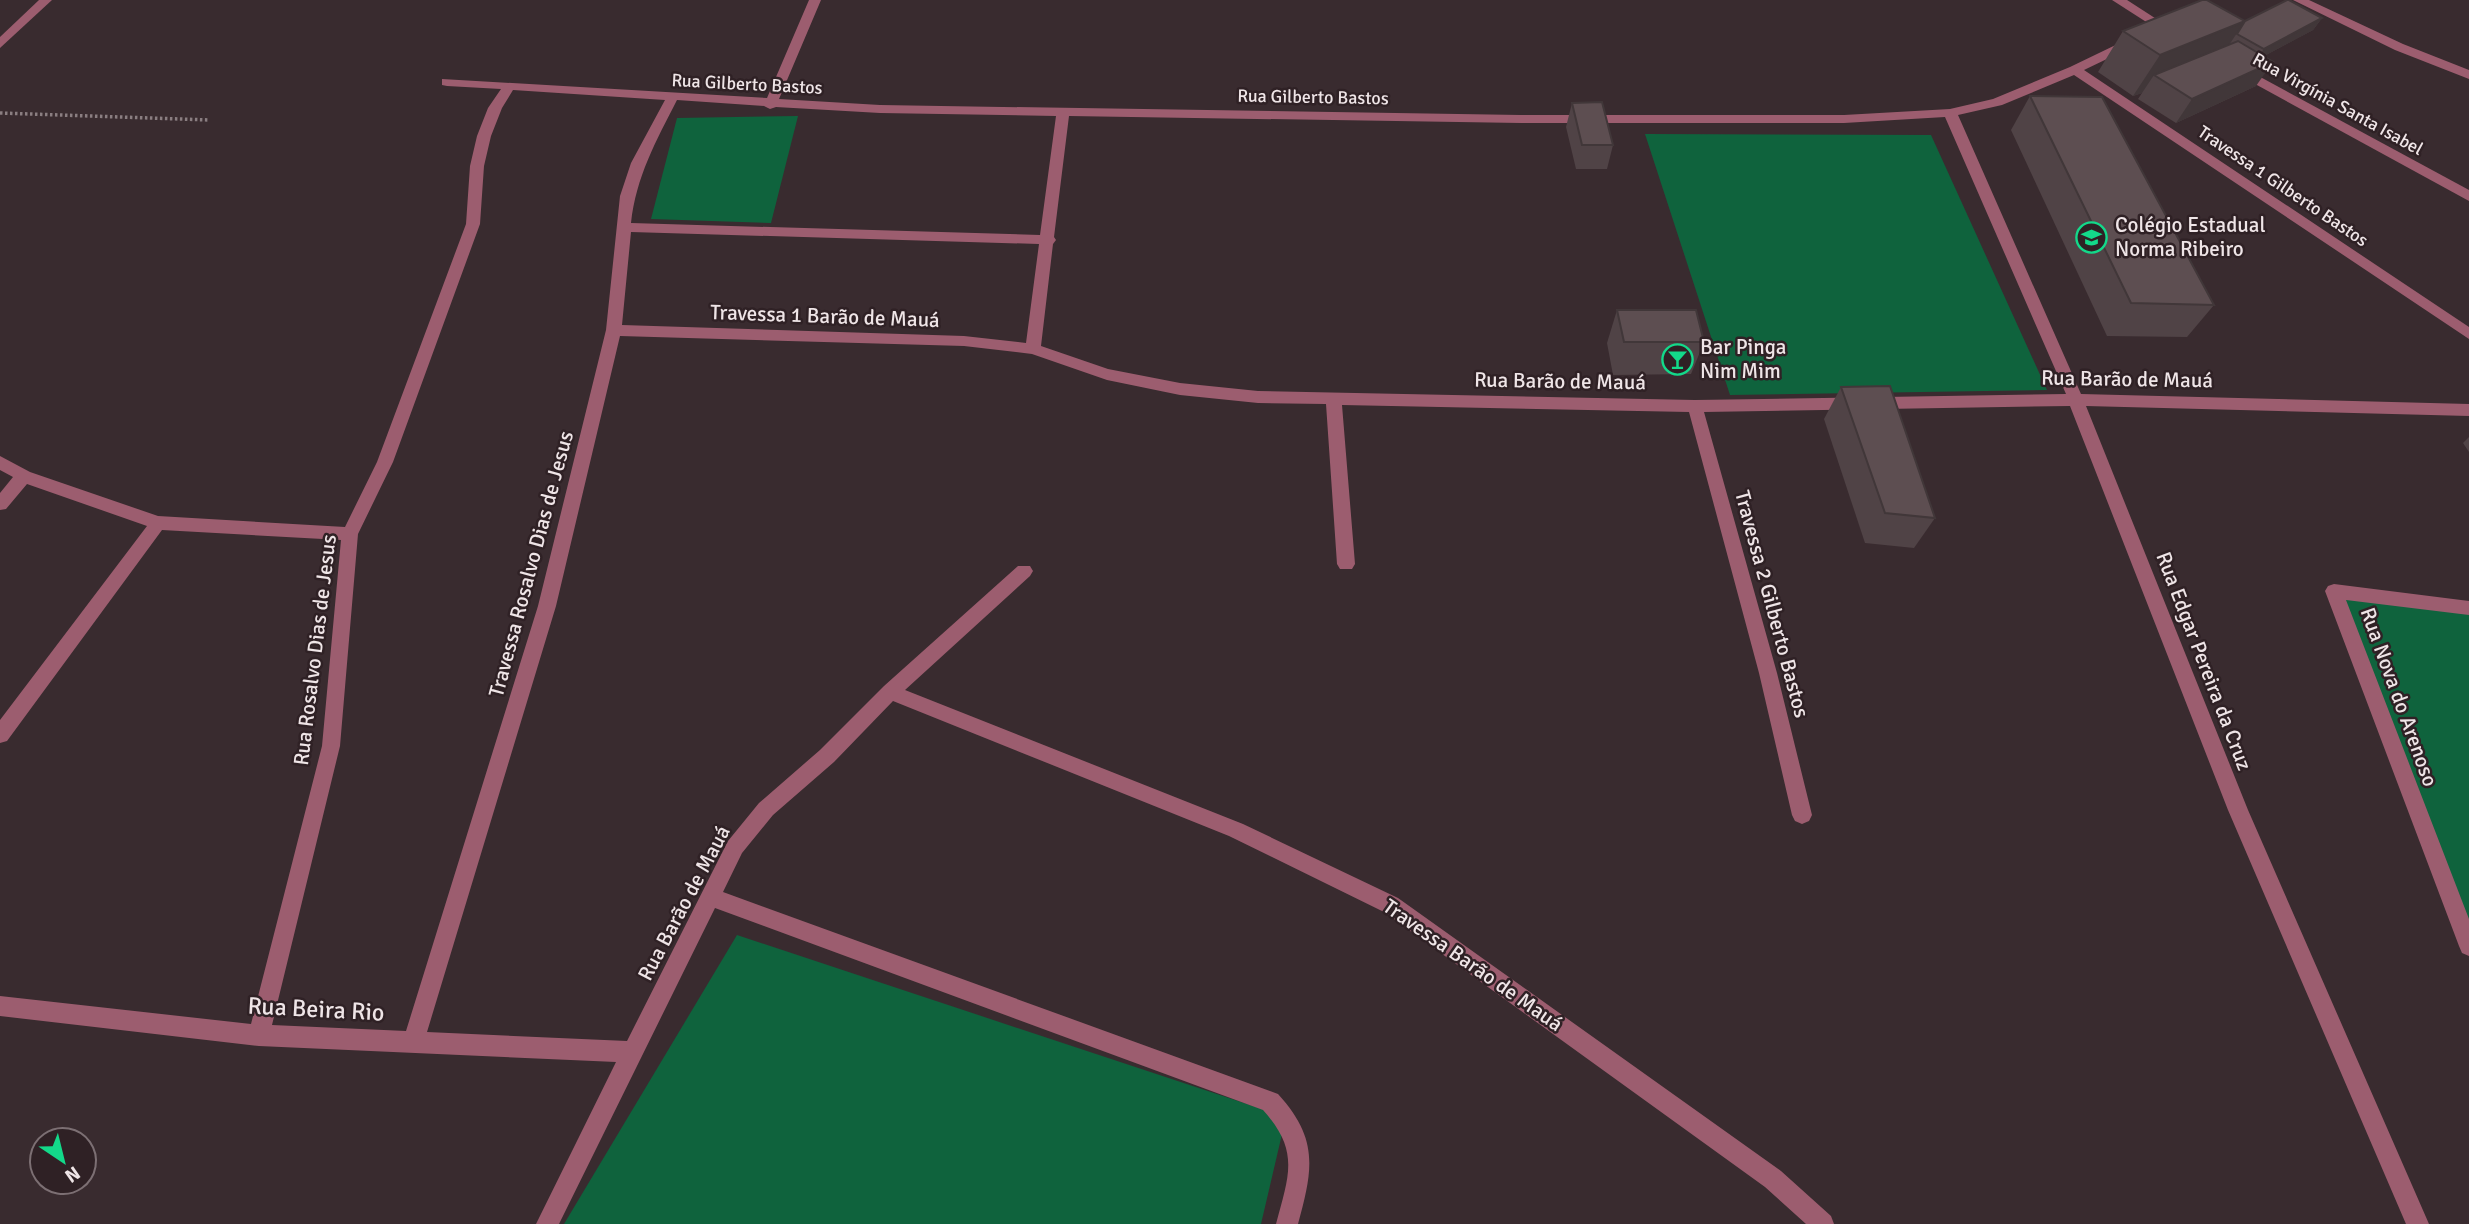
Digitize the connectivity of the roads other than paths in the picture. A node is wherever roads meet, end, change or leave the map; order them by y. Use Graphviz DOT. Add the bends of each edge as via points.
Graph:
graph roads {
  1 [pos="46,0"];
  2 [pos="815,0"];
  3 [pos="2118,0"];
  4 [pos="2298,0"];
  5 [pos="2149,33"];
  6 [pos="2185,40"];
  7 [pos="0,44"];
  8 [pos="2233,66"];
  9 [pos="2075,70"];
  10 [pos="2469,75"];
  11 [pos="447,82"];
  12 [pos="510,85"];
  13 [pos="672,98"];
  14 [pos="770,105"];
  15 [pos="1063,110"];
  16 [pos="1950,113"];
  17 [pos="2469,195"];
  18 [pos="622,227"];
  19 [pos="1049,240"];
  20 [pos="614,330"];
  21 [pos="2469,334"];
  22 [pos="1033,349"];
  23 [pos="1334,400"];
  24 [pos="2076,400"];
  25 [pos="1695,406"];
  26 [pos="2469,410"];
  27 [pos="0,462"];
  28 [pos="24,476"];
  29 [pos="0,503"];
  30 [pos="158,523"];
  31 [pos="349,534"];
  32 [pos="1346,564"];
  33 [pos="1024,571"];
  34 [pos="2469,608"];
  35 [pos="890,692"];
  36 [pos="0,735"];
  37 [pos="1802,814"];
  38 [pos="712,897"];
  39 [pos="2469,946"];
  40 [pos="0,1006"];
  41 [pos="259,1035"];
  42 [pos="414,1040"];
  43 [pos="632,1052"];
  44 [pos="547,1224"];
  45 [pos="1287,1224"];
  46 [pos="1823,1224"];
  47 [pos="2418,1224"];
  1 -- 7 [label="street"];
  2 -- 14 [label="street"];
  3 -- 5 [label="street"];
  4 -- 10 [label="street"];
  5 -- 6 [label="street"];
  5 -- 9 [label="street, Rua Gilberto Bastos"];
  8 -- 17 [label="street, Rua Virgínia Santa Isabel"];
  9 -- 16 [label="street, Rua Gilberto Bastos" via="1997,102"];
  9 -- 21 [label="street, Travessa 1 Gilberto Bastos"];
  11 -- 12 [label="street, Rua Gilberto Bastos"];
  12 -- 13 [label="street, Rua Gilberto Bastos"];
  12 -- 31 [label="street, Rua Rosalvo Dias de Jesus" via="484,136 473,224 385,462"];
  13 -- 14 [label="street, Rua Gilberto Bastos"];
  13 -- 18 [label="street, Travessa Rosalvo Dias de Jesus" via="638,163"];
  14 -- 15 [label="street, Rua Gilberto Bastos"];
  15 -- 16 [label="street, Rua Gilberto Bastos" via="1521,119 1844,119"];
  15 -- 19 [label="street"];
  16 -- 24 [label="street, Rua Edgar Pereira da Cruz"];
  18 -- 19 [label="street"];
  18 -- 20 [label="street, Travessa Rosalvo Dias de Jesus"];
  19 -- 22 [label="street"];
  20 -- 22 [label="street, Travessa 1 Barão de Mauá" via="964,341"];
  20 -- 42 [label="street, Travessa Rosalvo Dias de Jesus" via="547,606"];
  22 -- 23 [label="street, Rua Barão de Mauá" via="1107,373 1180,389"];
  23 -- 25 [label="street, Rua Barão de Mauá"];
  23 -- 32 [label="street"];
  24 -- 25 [label="street, Rua Barão de Mauá"];
  24 -- 26 [label="street, Rua Barão de Mauá"];
  24 -- 47 [label="street, Rua Edgar Pereira da Cruz" via="2238,810"];
  25 -- 37 [label="street, Travessa 2 Gilberto Bastos"];
  27 -- 28 [label="street"];
  28 -- 29 [label="street"];
  28 -- 30 [label="street"];
  30 -- 31 [label="street"];
  30 -- 36 [label="street"];
  31 -- 41 [label="street, Rua Rosalvo Dias de Jesus" via="331,746"];
  33 -- 35 [label="street, Rua Barão de Mauá"];
  34 -- 39 [label="street, Rua Nova do Arenoso" via="2334,591"];
  35 -- 38 [label="street, Rua Barão de Mauá" via="827,756 765,809 735,847"];
  35 -- 46 [label="street, Travessa Barão de Mauá" via="1236,830 1391,905 1773,1179"];
  38 -- 43 [label="street, Rua Barão de Mauá"];
  38 -- 45 [label="street" via="1270,1102 1286,1117 1298,1141 1302,1165"];
  40 -- 41 [label="street, Rua Beira Rio"];
  41 -- 42 [label="street, Rua Beira Rio"];
  42 -- 43 [label="street, Rua Beira Rio"];
  43 -- 44 [label="street, Rua Barão de Mauá"];
}
